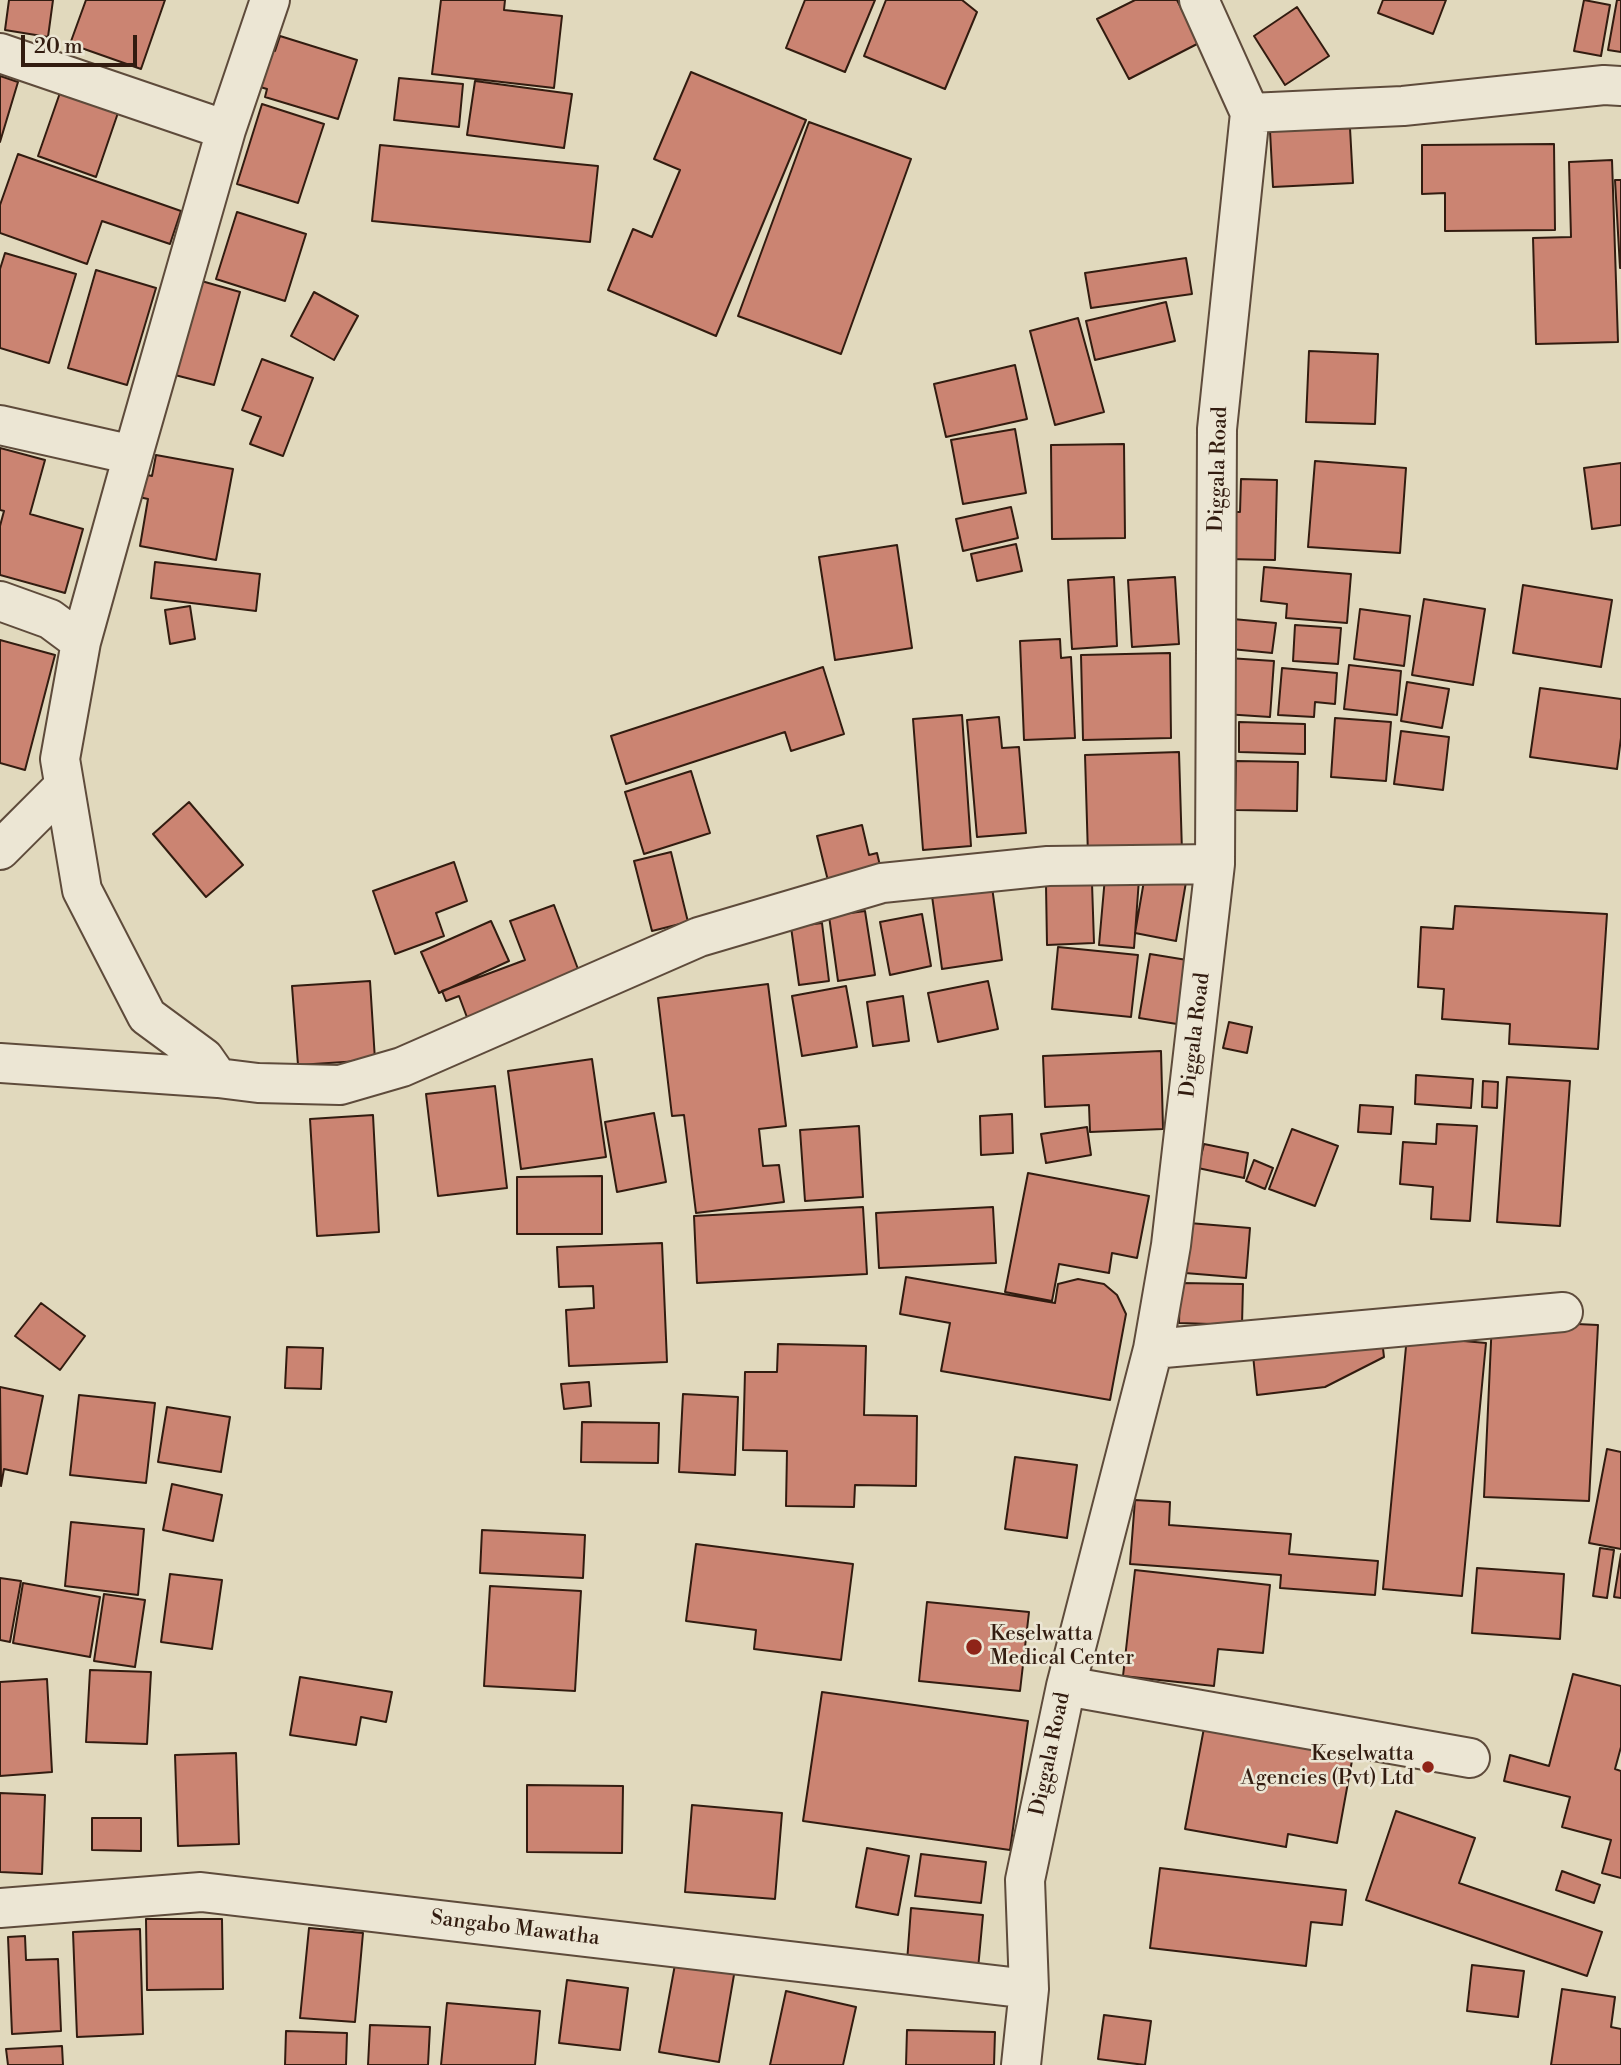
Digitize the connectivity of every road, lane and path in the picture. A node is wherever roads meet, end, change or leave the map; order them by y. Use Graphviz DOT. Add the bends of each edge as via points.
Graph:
graph roads {
  1 [pos="270,0"];
  2 [pos="1199,0"];
  3 [pos="0,53"];
  4 [pos="1621,86"];
  5 [pos="1250,113"];
  6 [pos="226,130"];
  7 [pos="0,425"];
  8 [pos="133,455"];
  9 [pos="0,601"];
  10 [pos="81,642"];
  11 [pos="64,786"];
  12 [pos="0,850"];
  13 [pos="1215,864"];
  14 [pos="0,1063"];
  15 [pos="218,1078"];
  16 [pos="1563,1312"];
  17 [pos="1153,1349"];
  18 [pos="1066,1686"];
  19 [pos="1470,1758"];
  20 [pos="0,1908"];
  21 [pos="1029,1989"];
  22 [pos="1021,2065"];
  1 -- 6 [label="street"];
  2 -- 5 [label="street"];
  3 -- 6 [label="street"];
  4 -- 5 [label="street" via="1403,106"];
  5 -- 13 [label="street, Diggala Road" via="1217,429"];
  6 -- 8 [label="street"];
  7 -- 8 [label="street"];
  8 -- 10 [label="street"];
  9 -- 10 [label="street" via="50,619"];
  10 -- 11 [label="street" via="60,759"];
  11 -- 12 [label="street"];
  11 -- 15 [label="street" via="82,890 147,1016 204,1058"];
  13 -- 15 [label="street" via="1048,866 882,883 699,937 402,1067 340,1085"];
  13 -- 17 [label="street, Diggala Road" via="1171,1245"];
  14 -- 15 [label="street"];
  16 -- 17 [label="street"];
  17 -- 18 [label="street, Diggala Road"];
  18 -- 19 [label="street"];
  18 -- 21 [label="street, Diggala Road" via="1025,1880"];
  20 -- 21 [label="street, Sangabo Mawatha" via="201,1892"];
  21 -- 22 [label="street, Diggala Road"];
}
